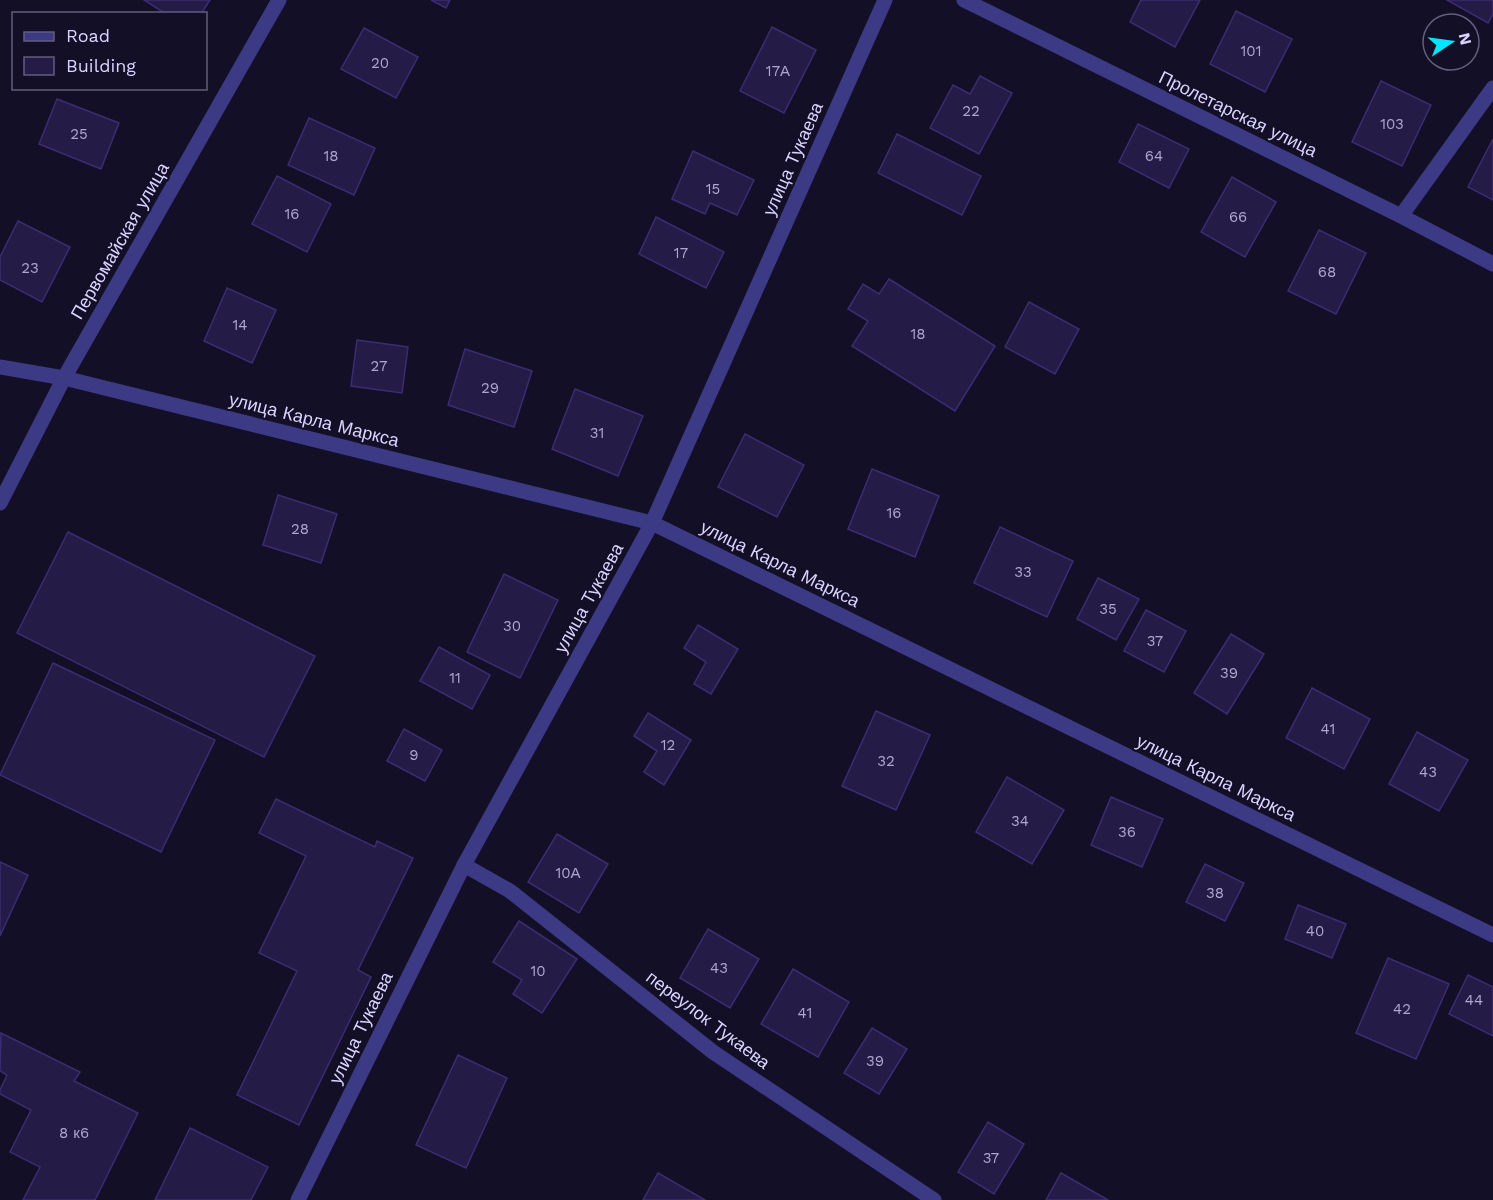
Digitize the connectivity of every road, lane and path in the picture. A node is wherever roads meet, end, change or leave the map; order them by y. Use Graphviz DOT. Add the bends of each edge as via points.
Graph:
graph roads {
  1 [pos="279,0"];
  2 [pos="885,0"];
  3 [pos="964,0"];
  4 [pos="1493,88"];
  5 [pos="1401,216"];
  6 [pos="1493,264"];
  7 [pos="0,367"];
  8 [pos="64,378"];
  9 [pos="0,503"];
  10 [pos="652,523"];
  11 [pos="464,865"];
  12 [pos="1493,935"];
  13 [pos="298,1200"];
  14 [pos="934,1200"];
  1 -- 8 [label="street, Первомайская улица"];
  2 -- 10 [label="street, улица Тукаева"];
  3 -- 5 [label="street, Пролетарская улица"];
  4 -- 5 [label="street"];
  5 -- 6 [label="street, Пролетарская улица"];
  7 -- 8 [label="street, улица Карла Маркса"];
  8 -- 9 [label="street, Первомайская улица"];
  8 -- 10 [label="street, улица Карла Маркса"];
  10 -- 11 [label="street, улица Тукаева"];
  10 -- 12 [label="street, улица Карла Маркса"];
  11 -- 13 [label="street, улица Тукаева"];
  11 -- 14 [label="street, переулок Тукаева" via="510,891 713,1052"];
}
